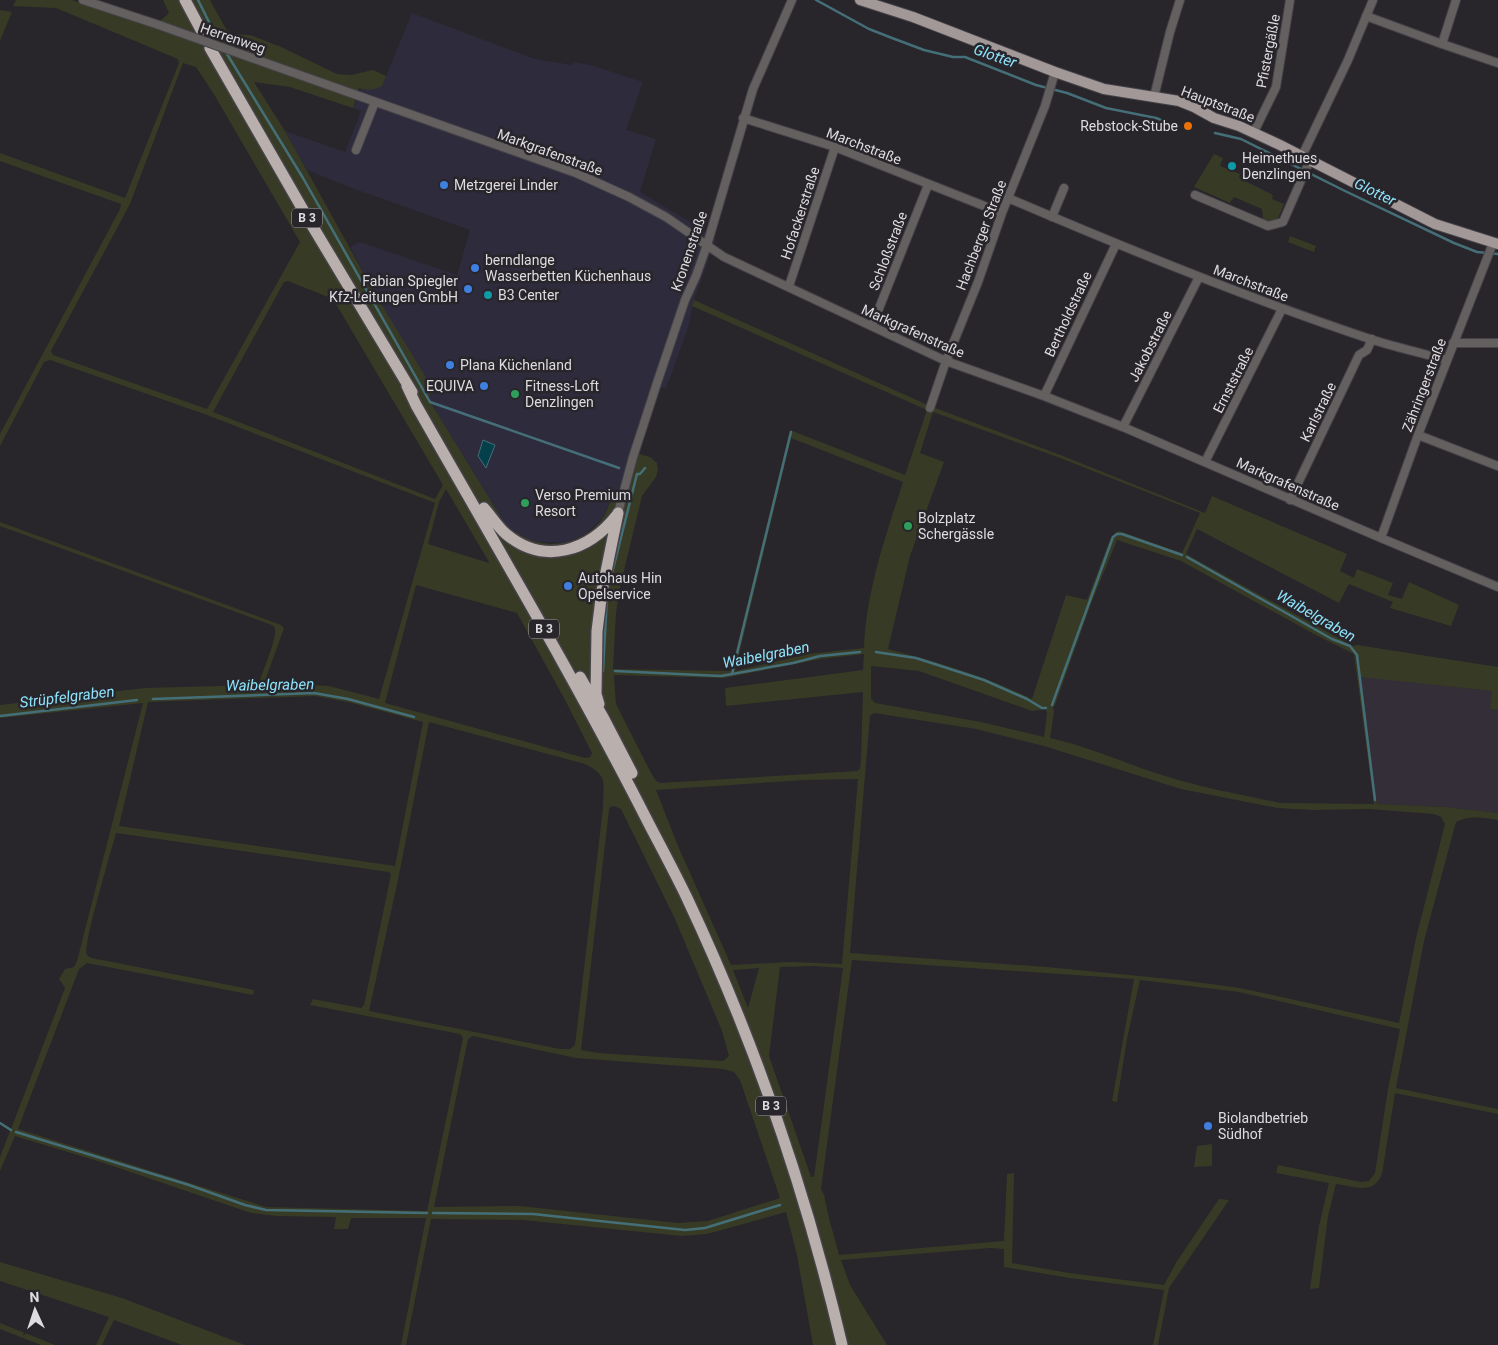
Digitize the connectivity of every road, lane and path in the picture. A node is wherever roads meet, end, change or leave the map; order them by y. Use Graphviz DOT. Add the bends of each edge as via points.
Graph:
graph roads {
  1 [pos="83,0"];
  2 [pos="185,0"];
  3 [pos="792,0"];
  4 [pos="860,0"];
  5 [pos="1180,0"];
  6 [pos="1290,0"];
  7 [pos="1373,0"];
  8 [pos="1456,0"];
  9 [pos="1366,16"];
  10 [pos="201,30"];
  11 [pos="1442,44"];
  12 [pos="210,48"];
  13 [pos="1498,63"];
  14 [pos="1056,72"];
  15 [pos="1154,97"];
  16 [pos="374,102"];
  17 [pos="743,118"];
  18 [pos="1254,132"];
  19 [pos="834,147"];
  20 [pos="356,150"];
  21 [pos="1305,164"];
  22 [pos="928,185"];
  23 [pos="1064,188"];
  24 [pos="1195,195"];
  25 [pos="1008,198"];
  26 [pos="1002,213"];
  27 [pos="1052,217"];
  28 [pos="1116,244"];
  29 [pos="707,245"];
  30 [pos="1494,245"];
  31 [pos="1199,277"];
  32 [pos="789,286"];
  33 [pos="1282,309"];
  34 [pos="872,326"];
  35 [pos="1372,339"];
  36 [pos="1453,343"];
  37 [pos="1498,343"];
  38 [pos="1447,360"];
  39 [pos="946,361"];
  40 [pos="407,386"];
  41 [pos="1044,396"];
  42 [pos="930,408"];
  43 [pos="1123,427"];
  44 [pos="1418,435"];
  45 [pos="1205,462"];
  46 [pos="1498,466"];
  47 [pos="1290,500"];
  48 [pos="484,508"];
  49 [pos="618,513"];
  50 [pos="1381,538"];
  51 [pos="1498,587"];
  52 [pos="604,719"];
  53 [pos="676,875"];
  54 [pos="842,1345"];
  1 -- 16 [label="street, Herrenweg, bridge"];
  2 -- 10 [label="highway"];
  3 -- 17 [label="street, Kronenstraße"];
  4 -- 14 [label="main road, Hauptstraße"];
  5 -- 15 [label="street"];
  6 -- 18 [label="street, Pfistergäßle" via="1276,87"];
  7 -- 9 [label="street"];
  8 -- 11 [label="street"];
  9 -- 11 [label="street"];
  9 -- 21 [label="street"];
  11 -- 13 [label="street"];
  12 -- 40 [label="highway, B 3"];
  14 -- 15 [label="main road, Hauptstraße" via="1104,89"];
  14 -- 25 [label="street, Hachberger Straße"];
  15 -- 18 [label="main road, Hauptstraße" via="1187,104 1214,118"];
  16 -- 20 [label="street"];
  16 -- 29 [label="street, Markgrafenstraße" via="576,173 666,217"];
  17 -- 19 [label="street, Marchstraße"];
  17 -- 29 [label="street, Kronenstraße"];
  18 -- 21 [label="main road, Hauptstraße"];
  19 -- 22 [label="street, Marchstraße"];
  19 -- 32 [label="street, Hofackerstraße"];
  21 -- 24 [label="street" via="1283,222 1268,226"];
  21 -- 30 [label="main road, Hauptstraße" via="1435,224"];
  22 -- 26 [label="street, Marchstraße"];
  22 -- 34 [label="street, Schloßstraße"];
  23 -- 27 [label="street"];
  25 -- 26 [label="street, Hachberger Straße"];
  25 -- 27 [label="street, Marchstraße"];
  26 -- 39 [label="street, Hachberger Straße"];
  27 -- 28 [label="street, Marchstraße"];
  28 -- 31 [label="street, Marchstraße"];
  28 -- 41 [label="street, Bertholdstraße"];
  29 -- 32 [label="street, Markgrafenstraße" via="724,257"];
  29 -- 49 [label="street, Kronenstraße" via="658,380"];
  30 -- 36 [label="street, Zähringerstraße"];
  31 -- 33 [label="street, Marchstraße"];
  31 -- 43 [label="street, Jakobstraße"];
  32 -- 34 [label="street, Markgrafenstraße"];
  33 -- 35 [label="street, Marchstraße"];
  33 -- 45 [label="street, Ernststraße"];
  34 -- 39 [label="street, Markgrafenstraße"];
  35 -- 38 [label="street, Marchstraße"];
  35 -- 47 [label="street, Karlstraße" via="1367,350 1359,355"];
  36 -- 37 [label="street"];
  36 -- 38 [label="street, Zähringerstraße"];
  38 -- 44 [label="street, Zähringerstraße"];
  39 -- 41 [label="street, Markgrafenstraße"];
  39 -- 42 [label="street, Hachberger Straße"];
  40 -- 48 [label="highway, B 3" via="428,414"];
  40 -- 53 [label="highway, B 3" via="566,668"];
  41 -- 43 [label="street, Markgrafenstraße"];
  43 -- 45 [label="street, Markgrafenstraße"];
  44 -- 46 [label="street"];
  44 -- 50 [label="street, Zähringerstraße"];
  45 -- 47 [label="street, Markgrafenstraße"];
  47 -- 50 [label="street, Markgrafenstraße"];
  48 -- 49 [label="highway" via="505,534 524,546 553,551 586,543"];
  48 -- 52 [label="highway, B 3"];
  49 -- 52 [label="highway" via="597,631 596,694"];
  50 -- 51 [label="street, Markgrafenstraße"];
  52 -- 53 [label="highway, B 3" via="665,840"];
  53 -- 54 [label="highway, B 3" via="740,1022 766,1092 808,1218"];
}
